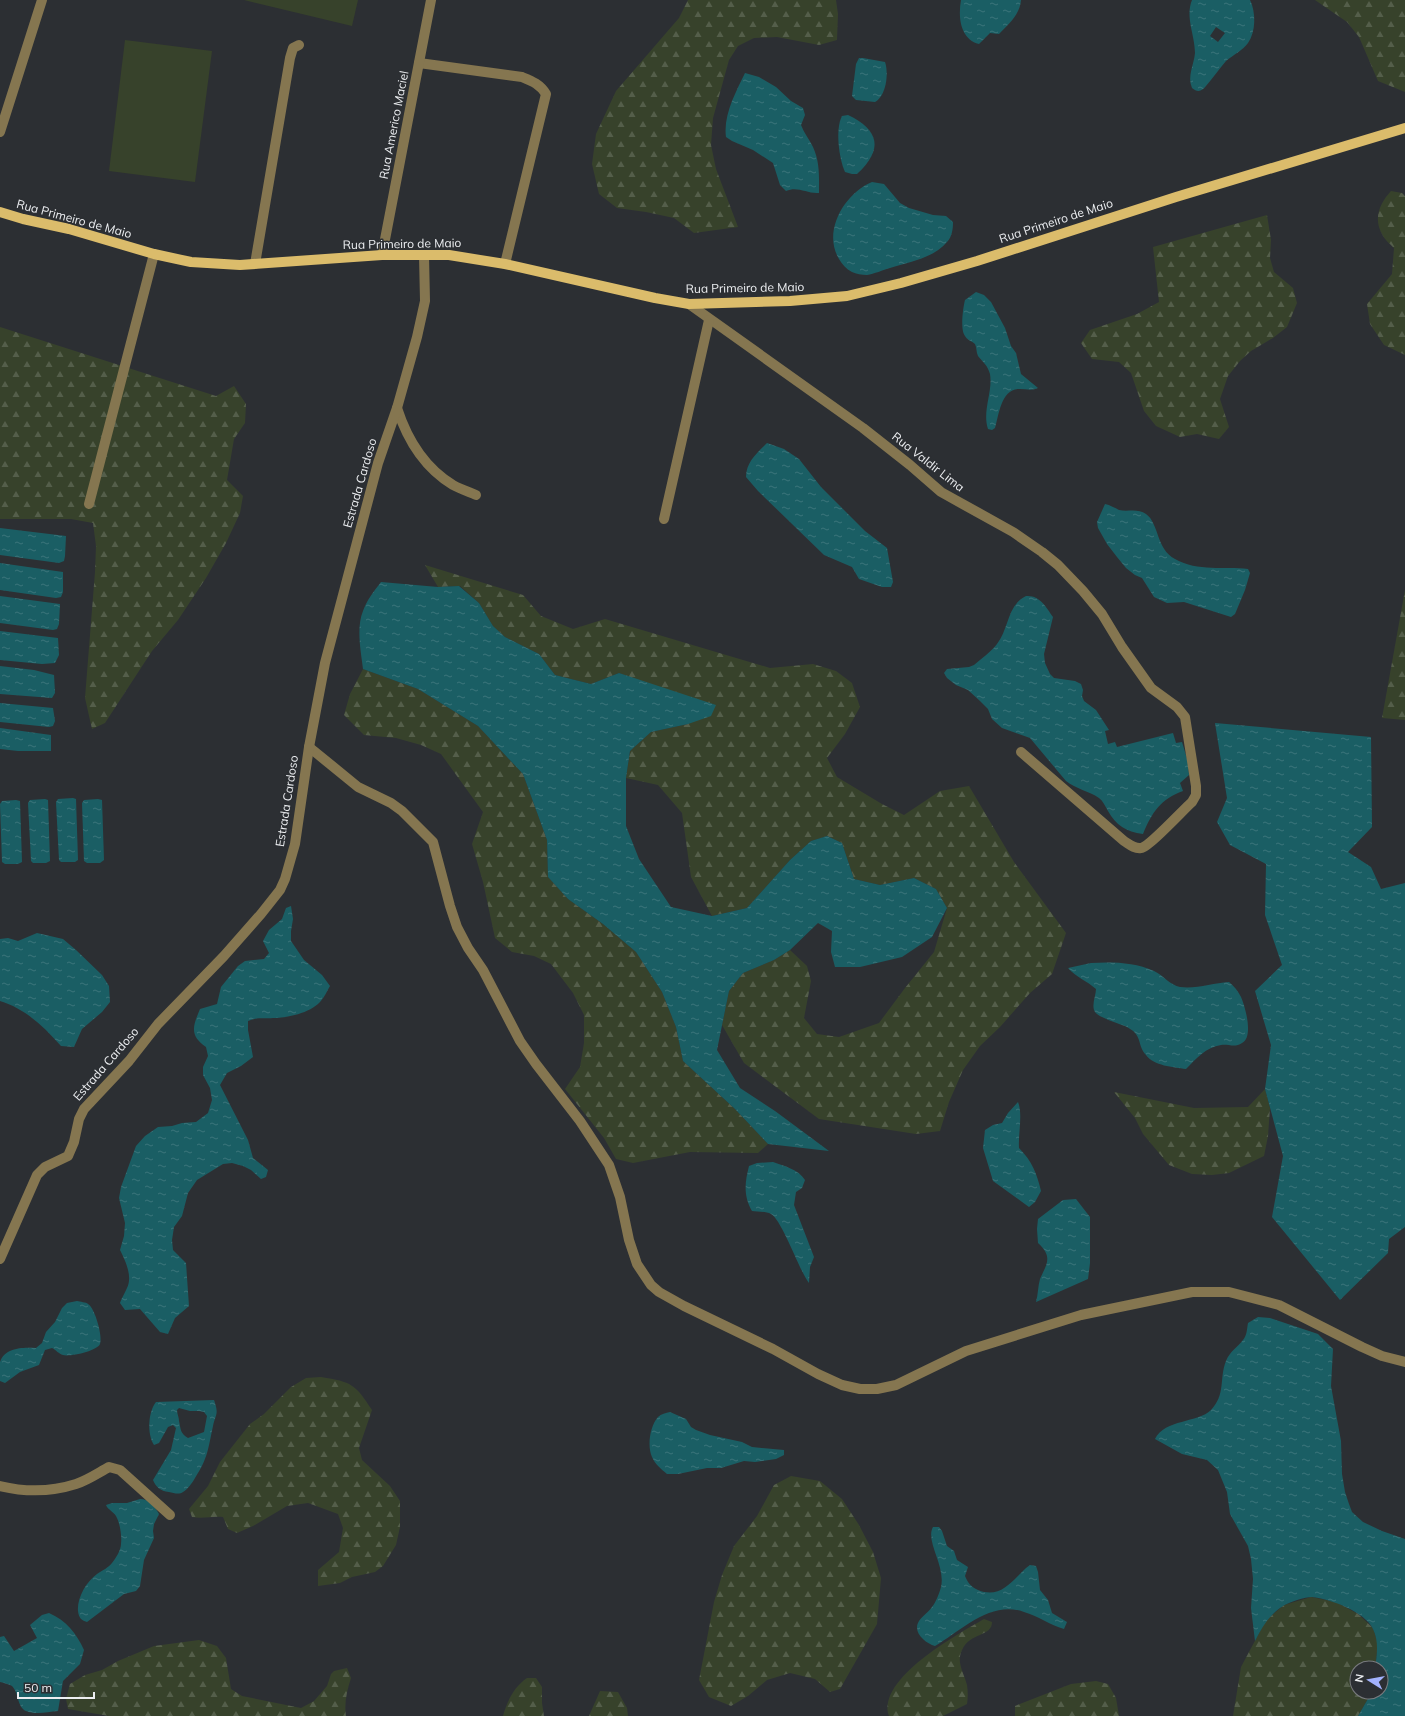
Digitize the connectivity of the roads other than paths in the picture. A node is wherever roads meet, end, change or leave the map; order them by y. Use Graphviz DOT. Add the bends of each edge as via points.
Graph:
graph roads {
  1 [pos="42,0"];
  2 [pos="431,0"];
  3 [pos="300,46"];
  4 [pos="419,63"];
  5 [pos="1405,128"];
  6 [pos="0,132"];
  7 [pos="0,212"];
  8 [pos="154,254"];
  9 [pos="382,255"];
  10 [pos="424,255"];
  11 [pos="255,264"];
  12 [pos="505,264"];
  13 [pos="689,304"];
  14 [pos="710,320"];
  15 [pos="397,408"];
  16 [pos="476,495"];
  17 [pos="89,504"];
  18 [pos="664,518"];
  19 [pos="309,747"];
  20 [pos="1021,752"];
  21 [pos="0,1259"];
  22 [pos="1405,1362"];
  23 [pos="0,1486"];
  24 [pos="170,1515"];
  1 -- 6 [label="street"];
  2 -- 4 [label="street, Rua Americo Maciel"];
  3 -- 11 [label="street" via="293,48 290,58"];
  4 -- 9 [label="street, Rua Americo Maciel"];
  4 -- 12 [label="street" via="522,77 533,81 546,94"];
  5 -- 13 [label="main road, Rua Primeiro de Maio" via="893,285 847,296 816,300"];
  7 -- 8 [label="main road, Rua Primeiro de Maio"];
  8 -- 11 [label="main road, Rua Primeiro de Maio" via="191,262"];
  8 -- 17 [label="street"];
  9 -- 10 [label="main road, Rua Primeiro de Maio"];
  9 -- 11 [label="main road, Rua Primeiro de Maio"];
  10 -- 12 [label="main road, Rua Primeiro de Maio" via="465,256"];
  10 -- 15 [label="street, Estrada Cardoso" via="425,301"];
  12 -- 13 [label="main road, Rua Primeiro de Maio"];
  13 -- 14 [label="street, Rua Valdir Lima"];
  14 -- 18 [label="street"];
  14 -- 20 [label="street, Rua Valdir Lima" via="863,428 941,492 1013,532 1058,565 1092,602 1151,688 1177,707 1185,717 1196,795 1192,802 1143,847 1134,847"];
  15 -- 16 [label="street" via="408,437 421,456 454,486"];
  15 -- 19 [label="street, Estrada Cardoso" via="378,463 351,561 325,663"];
  19 -- 21 [label="street, Estrada Cardoso" via="295,844 280,890 224,956 158,1024 129,1061 81,1113 68,1156 45,1167 37,1175"];
  19 -- 22 [label="street" via="358,788 402,811 433,842 457,927 520,1041 580,1121 609,1165 637,1264 659,1292 818,1374 842,1385 860,1389 896,1385 966,1351 1082,1315 1206,1291 1229,1292 1279,1305 1362,1347"];
  23 -- 24 [label="street" via="20,1490 56,1488 76,1484 109,1467 126,1474"];
}
